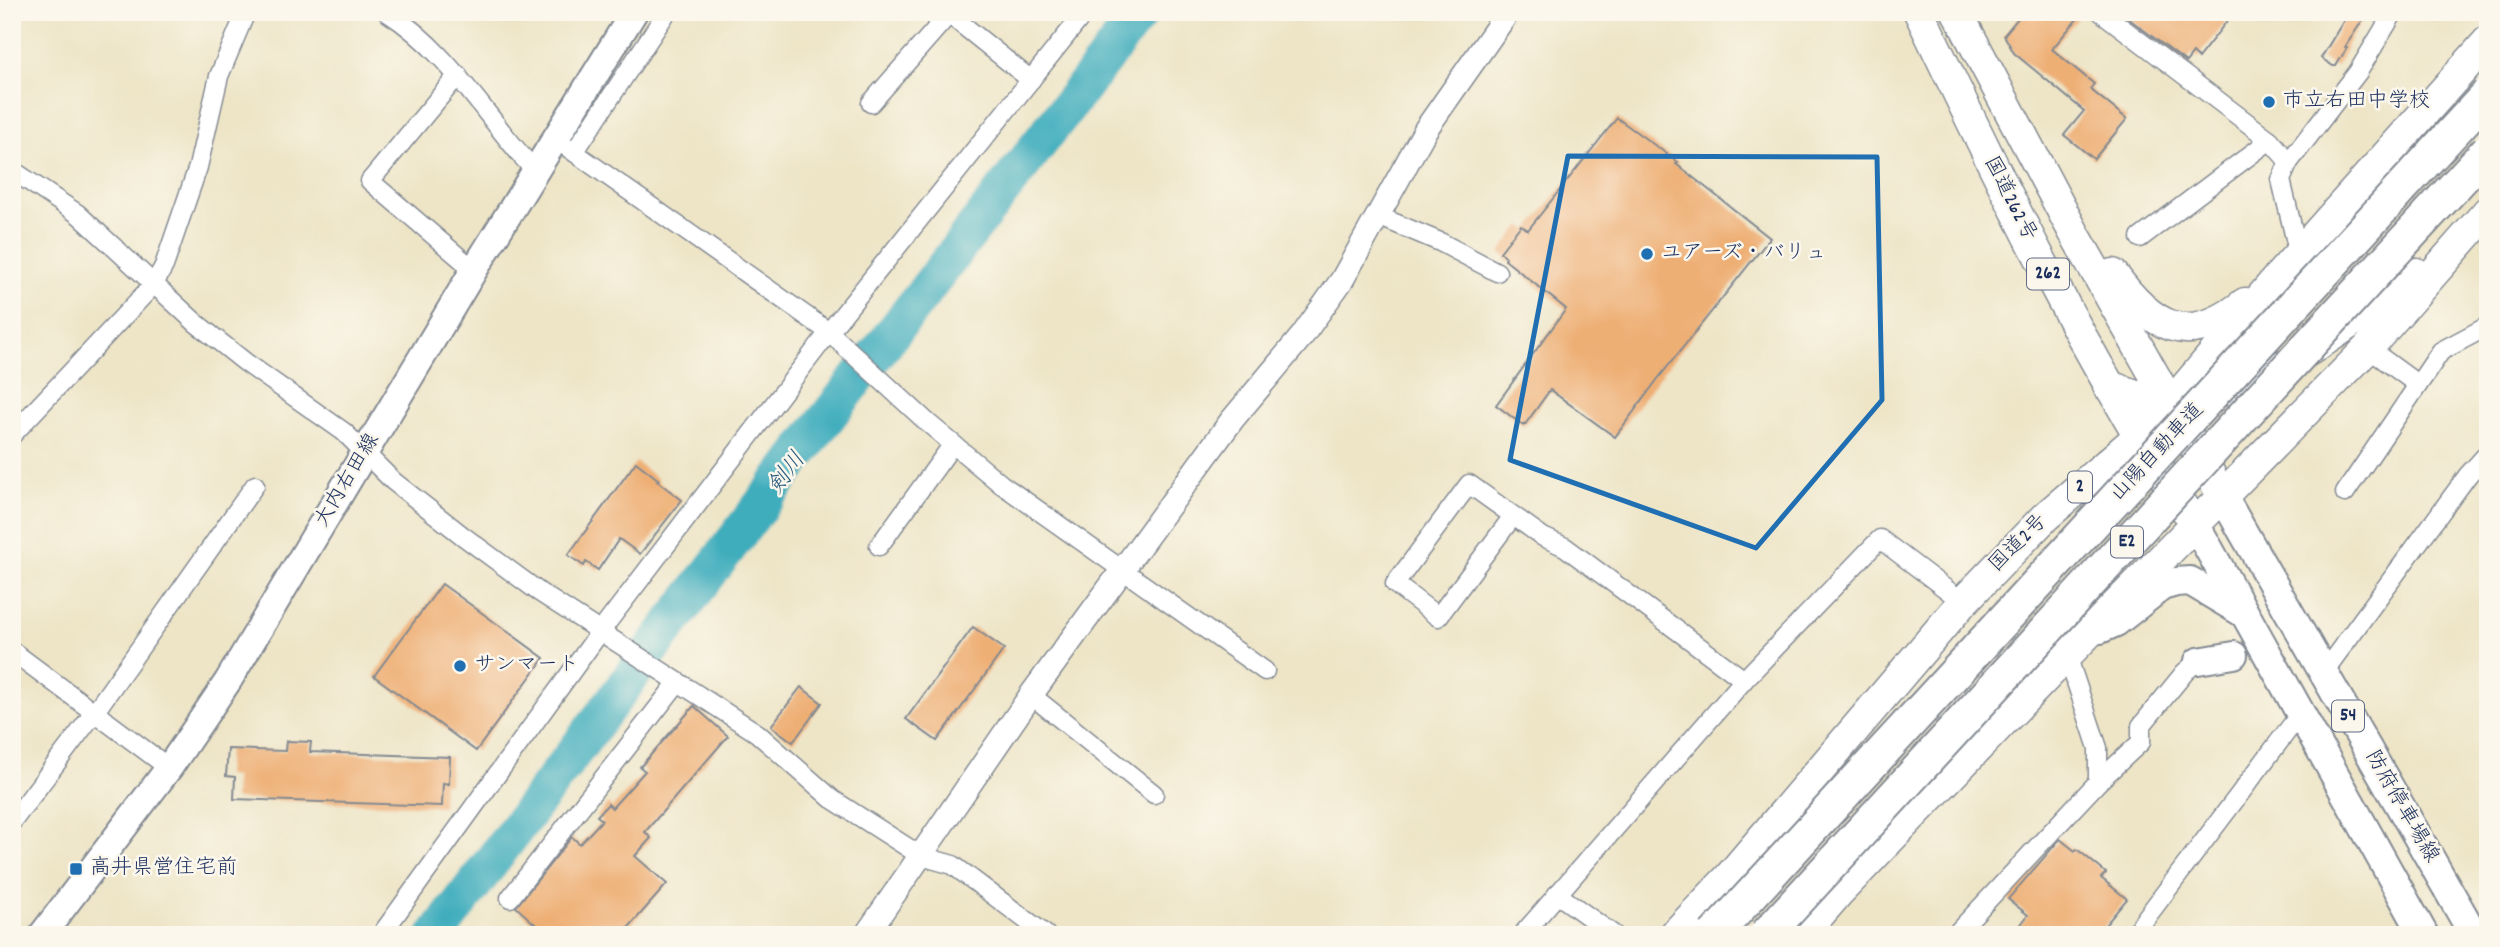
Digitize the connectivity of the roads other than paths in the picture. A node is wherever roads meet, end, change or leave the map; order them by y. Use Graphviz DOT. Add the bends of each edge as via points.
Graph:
graph roads {
  1 [pos="246,12"];
  2 [pos="387,12"];
  3 [pos="634,12"];
  4 [pos="662,12"];
  5 [pos="1085,12"];
  6 [pos="1508,12"];
  7 [pos="1919,12"];
  8 [pos="1957,12"];
  9 [pos="2101,12"];
  10 [pos="2395,12"];
  11 [pos="2488,41"];
  12 [pos="458,75"];
  13 [pos="1031,80"];
  14 [pos="2488,94"];
  15 [pos="871,103"];
  16 [pos="2270,140"];
  17 [pos="565,145"];
  18 [pos="2488,149"];
  19 [pos="2289,162"];
  20 [pos="12,170"];
  21 [pos="535,171"];
  22 [pos="1378,216"];
  23 [pos="2480,221"];
  24 [pos="2074,233"];
  25 [pos="2140,238"];
  26 [pos="2289,266"];
  27 [pos="474,270"];
  28 [pos="1497,272"];
  29 [pos="154,284"];
  30 [pos="2488,326"];
  31 [pos="829,332"];
  32 [pos="2368,348"];
  33 [pos="2417,384"];
  34 [pos="2108,386"];
  35 [pos="2172,401"];
  36 [pos="12,435"];
  37 [pos="2138,437"];
  38 [pos="953,444"];
  39 [pos="365,453"];
  40 [pos="2488,453"];
  41 [pos="255,485"];
  42 [pos="2345,493"];
  43 [pos="2223,497"];
  44 [pos="1513,516"];
  45 [pos="2195,524"];
  46 [pos="879,546"];
  47 [pos="1123,569"];
  48 [pos="1962,602"];
  49 [pos="2245,614"];
  50 [pos="606,634"];
  51 [pos="2087,634"];
  52 [pos="2258,638"];
  53 [pos="14,655"];
  54 [pos="2067,655"];
  55 [pos="2234,655"];
  56 [pos="2198,661"];
  57 [pos="1265,671"];
  58 [pos="2323,673"];
  59 [pos="672,679"];
  60 [pos="1744,680"];
  61 [pos="1031,695"];
  62 [pos="94,713"];
  63 [pos="2300,714"];
  64 [pos="169,768"];
  65 [pos="2098,782"];
  66 [pos="1154,794"];
  67 [pos="12,822"];
  68 [pos="921,856"];
  69 [pos="1557,894"];
  70 [pos="510,898"];
  71 [pos="42,935"];
  72 [pos="381,935"];
  73 [pos="866,935"];
  74 [pos="1046,935"];
  75 [pos="1522,935"];
  76 [pos="1614,935"];
  77 [pos="1674,935"];
  78 [pos="1714,935"];
  79 [pos="1766,935"];
  80 [pos="1802,935"];
  81 [pos="1955,935"];
  82 [pos="2133,935"];
  83 [pos="2424,935"];
  84 [pos="2474,935"];
  1 -- 29 [label="street" via="219,76 198,167"];
  2 -- 12 [label="street"];
  3 -- 17 [label="main road, 大内右田線"];
  4 -- 17 [label="street" via="666,15"];
  5 -- 13 [label="street"];
  6 -- 22 [label="street" via="1426,129"];
  7 -- 34 [label="highway, 国道262号 / 262" via="2010,203"];
  8 -- 24 [label="highway, 国道262号 / 262"];
  9 -- 16 [label="street"];
  10 -- 19 [label="street" via="2358,72"];
  11 -- 26 [label="highway, 国道2号 / 2"];
  12 -- 21 [label="street"];
  12 -- 27 [label="street" via="370,181"];
  13 -- 15 [label="street" via="949,14"];
  13 -- 31 [label="street"];
  14 -- 78 [label="highway, 山陽自動車道 / E2, bridge"];
  16 -- 19 [label="street"];
  16 -- 25 [label="street"];
  17 -- 21 [label="main road, 大内右田線"];
  17 -- 31 [label="street"];
  18 -- 79 [label="highway, 山陽自動車道 / E2, bridge"];
  19 -- 26 [label="street" via="2281,180"];
  20 -- 29 [label="street" via="78,214"];
  21 -- 27 [label="main road, 大内右田線"];
  22 -- 28 [label="street"];
  22 -- 47 [label="street" via="1342,280 1302,336 1232,420"];
  23 -- 32 [label="highway"];
  23 -- 35 [label="highway" via="2340,332 2247,384"];
  24 -- 26 [label="highway" via="2099,255 2130,297 2160,323 2186,329 2231,314"];
  24 -- 35 [label="highway, 国道262号 / 262"];
  26 -- 35 [label="highway, 国道2号 / 2"];
  27 -- 39 [label="main road, 大内右田線"];
  29 -- 36 [label="street"];
  29 -- 39 [label="street" via="196,323 344,432"];
  30 -- 33 [label="street" via="2441,351"];
  31 -- 38 [label="street"];
  31 -- 50 [label="street"];
  32 -- 33 [label="street"];
  32 -- 43 [label="highway"];
  33 -- 42 [label="street"];
  34 -- 35 [label="highway"];
  34 -- 37 [label="highway, 国道262号 / 262"];
  35 -- 37 [label="highway, 国道2号 / 2"];
  35 -- 43 [label="highway, 国道262号 / 262"];
  37 -- 45 [label="highway, 国道262号 / 262"];
  37 -- 48 [label="highway, 国道2号 / 2" via="2045,517"];
  38 -- 46 [label="street"];
  38 -- 47 [label="street" via="1001,484"];
  39 -- 50 [label="street" via="463,536"];
  39 -- 64 [label="main road, 大内右田線" via="228,681"];
  40 -- 58 [label="street"];
  41 -- 62 [label="street"];
  43 -- 45 [label="highway"];
  43 -- 58 [label="main road, 防府停車場線 / 54"];
  44 -- 44 [label="street" via="1438,617 1395,584 1469,484"];
  44 -- 60 [label="street" via="1565,547"];
  45 -- 49 [label="main road, 防府停車場線 / 54"];
  45 -- 51 [label="highway"];
  47 -- 57 [label="street"];
  47 -- 61 [label="street"];
  48 -- 60 [label="street" via="1880,539"];
  48 -- 77 [label="highway, 国道2号 / 2" via="1730,876"];
  49 -- 51 [label="main road" via="2190,580 2162,586 2116,622"];
  49 -- 52 [label="main road, 防府停車場線 / 54"];
  50 -- 59 [label="street"];
  50 -- 72 [label="street"];
  51 -- 54 [label="highway"];
  52 -- 55 [label="street"];
  52 -- 63 [label="main road, 防府停車場線 / 54"];
  53 -- 62 [label="street"];
  54 -- 65 [label="street" via="2098,748"];
  54 -- 80 [label="highway"];
  55 -- 56 [label="main road"];
  56 -- 65 [label="street" via="2141,726 2141,743"];
  58 -- 84 [label="main road, 防府停車場線 / 54"];
  59 -- 68 [label="street" via="757,733 832,799"];
  59 -- 70 [label="street"];
  60 -- 69 [label="street"];
  61 -- 66 [label="street"];
  61 -- 68 [label="street"];
  62 -- 64 [label="street"];
  62 -- 67 [label="street"];
  63 -- 82 [label="street"];
  63 -- 83 [label="main road, 防府停車場線 / 54"];
  64 -- 71 [label="main road, 大内右田線"];
  65 -- 81 [label="street"];
  68 -- 73 [label="street"];
  68 -- 74 [label="street" via="953,865"];
  69 -- 75 [label="street"];
  69 -- 76 [label="street"];
}
